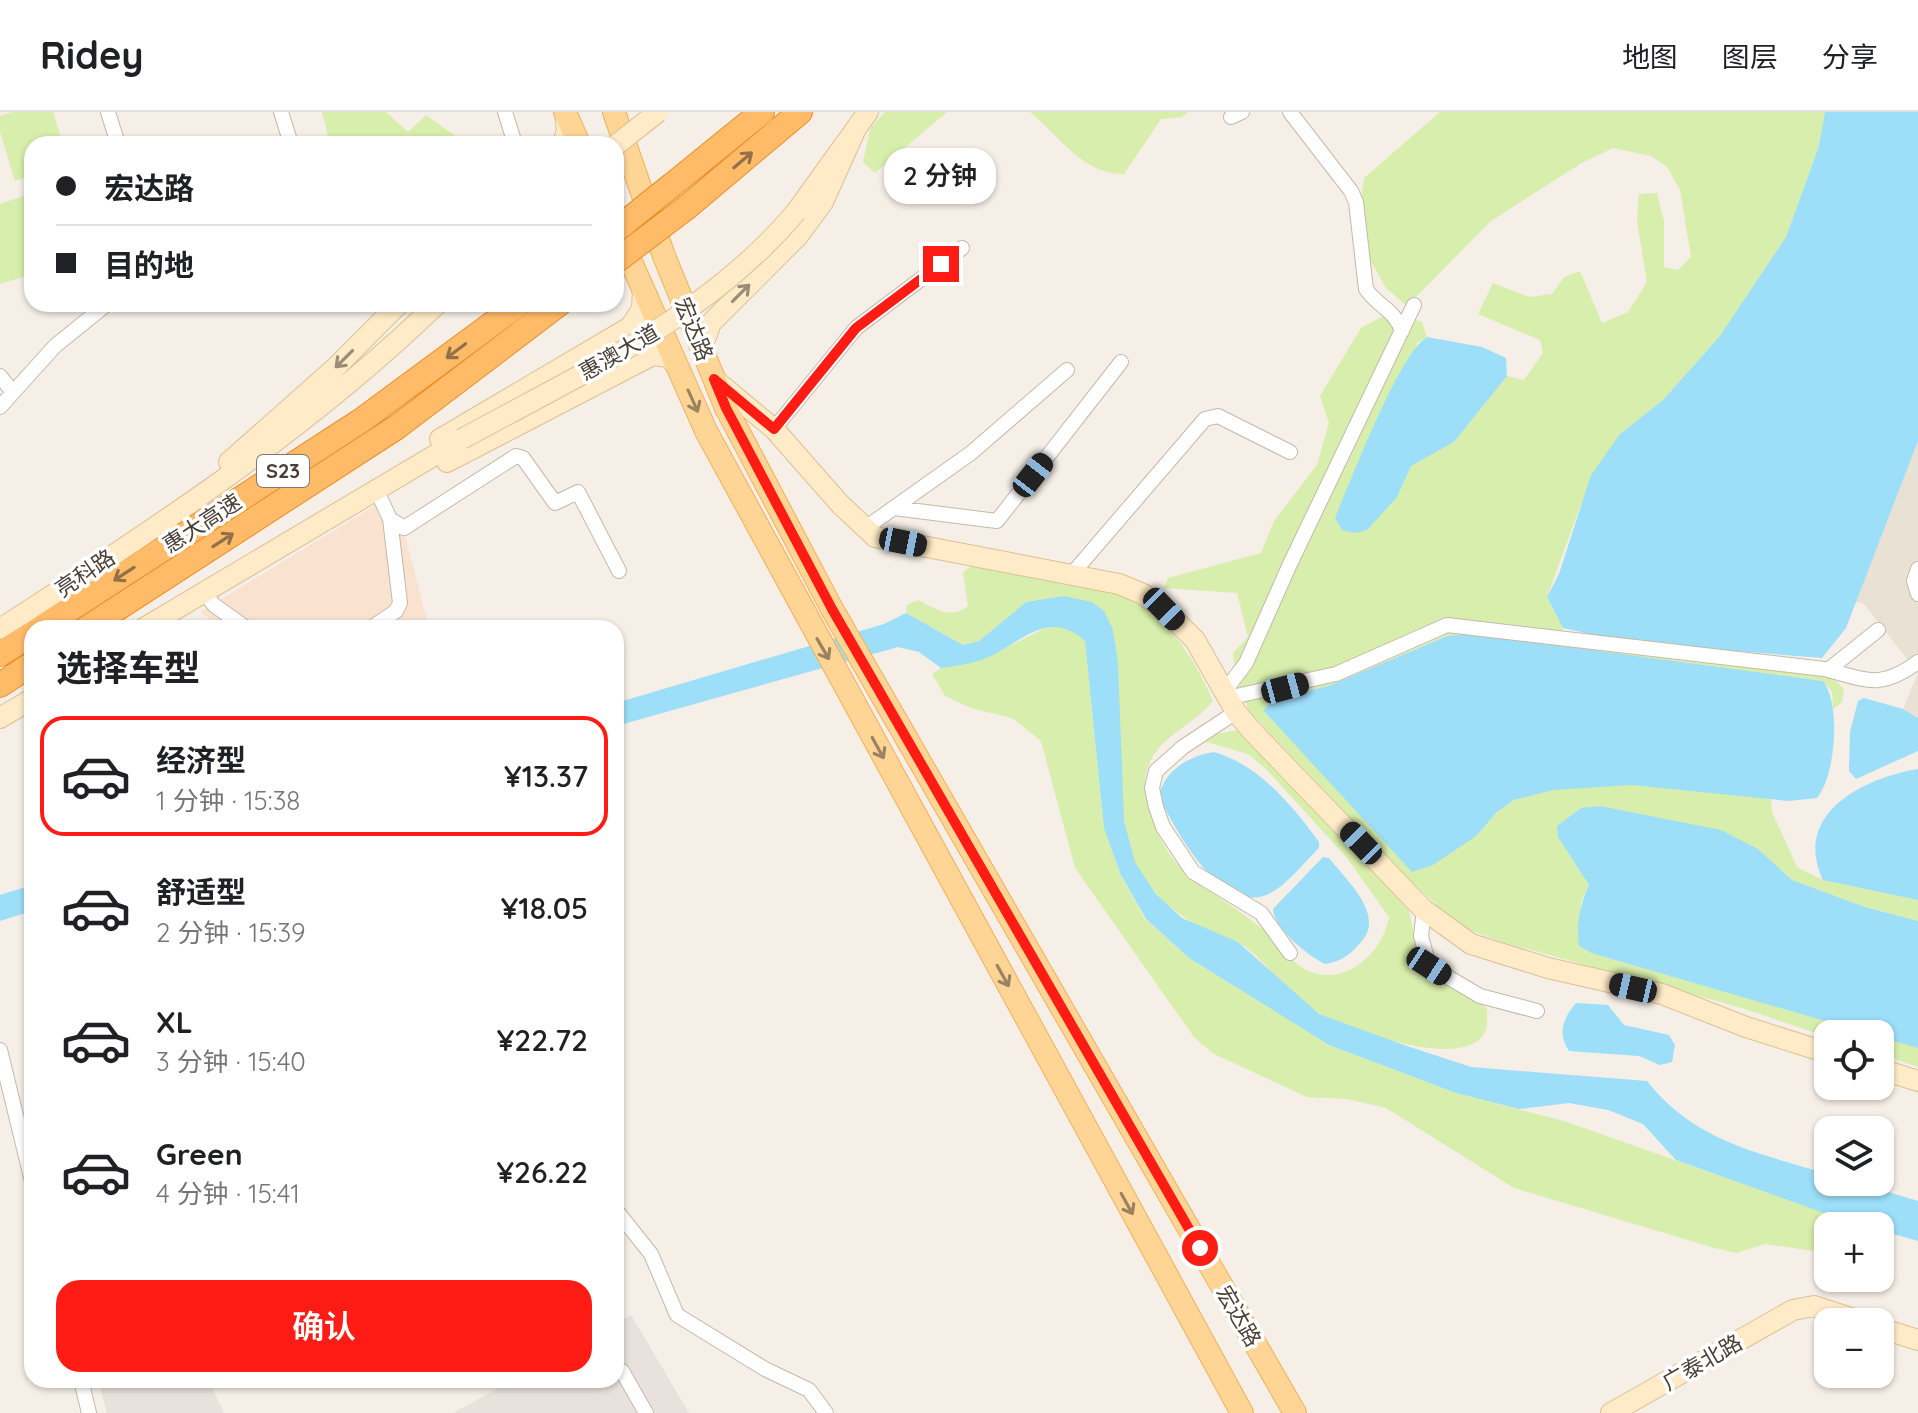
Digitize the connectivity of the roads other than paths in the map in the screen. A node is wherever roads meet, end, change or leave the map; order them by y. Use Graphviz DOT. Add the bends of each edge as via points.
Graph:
graph roads {
  1 [pos="108,112"];
  2 [pos="281,112"];
  3 [pos="505,112"];
  4 [pos="565,112"];
  5 [pos="614,112"];
  6 [pos="658,112"];
  7 [pos="762,112"];
  8 [pos="868,112"];
  9 [pos="1290,112"];
  10 [pos="800,113"];
  11 [pos="854,133"];
  12 [pos="116,136"];
  13 [pos="288,136"];
  14 [pos="512,136"];
  15 [pos="565,136"];
  16 [pos="576,136"];
  17 [pos="622,136"];
  18 [pos="624,139"];
  19 [pos="624,141"];
  20 [pos="624,223"];
  21 [pos="624,246"];
  22 [pos="962,248"];
  23 [pos="624,255"];
  24 [pos="643,288"];
  25 [pos="1414,305"];
  26 [pos="97,312"];
  27 [pos="391,312"];
  28 [pos="428,312"];
  29 [pos="508,312"];
  30 [pos="548,312"];
  31 [pos="1402,331"];
  32 [pos="705,357"];
  33 [pos="1121,362"];
  34 [pos="678,369"];
  35 [pos="1067,370"];
  36 [pos="0,376"];
  37 [pos="714,379"];
  38 [pos="12,391"];
  39 [pos="0,407"];
  40 [pos="774,429"];
  41 [pos="1290,452"];
  42 [pos="377,491"];
  43 [pos="894,508"];
  44 [pos="169,515"];
  45 [pos="390,519"];
  46 [pos="864,529"];
  47 [pos="1918,569"];
  48 [pos="619,571"];
  49 [pos="1072,574"];
  50 [pos="203,591"];
  51 [pos="1918,594"];
  52 [pos="53,620"];
  53 [pos="99,620"];
  54 [pos="157,620"];
  55 [pos="235,620"];
  56 [pos="383,620"];
  57 [pos="0,629"];
  58 [pos="1878,630"];
  59 [pos="24,639"];
  60 [pos="0,654"];
  61 [pos="1918,662"];
  62 [pos="24,669"];
  63 [pos="1828,670"];
  64 [pos="0,685"];
  65 [pos="1229,701"];
  66 [pos="24,704"];
  67 [pos="0,718"];
  68 [pos="1424,910"];
  69 [pos="1290,953"];
  70 [pos="1537,1011"];
  71 [pos="1814,1049"];
  72 [pos="0,1050"];
  73 [pos="1894,1073"];
  74 [pos="1918,1081"];
  75 [pos="24,1148"];
  76 [pos="624,1220"];
  77 [pos="1820,1308"];
  78 [pos="1894,1332"];
  79 [pos="1918,1340"];
  80 [pos="624,1374"];
  81 [pos="83,1388"];
  82 [pos="89,1413"];
  83 [pos="646,1413"];
  84 [pos="826,1413"];
  85 [pos="1242,1413"];
  86 [pos="1295,1413"];
  87 [pos="1611,1413"];
  1 -- 12 [label="street"];
  2 -- 13 [label="street"];
  3 -- 14 [label="street"];
  4 -- 15 [label="street"];
  4 -- 16 [label="main road"];
  5 -- 17 [label="main road, 宏达路"];
  6 -- 18 [label="street, bridge"];
  7 -- 20 [label="highway, bridge"];
  8 -- 11 [label="street"];
  9 -- 31 [label="street" via="1351,191 1366,289 1387,306"];
  23 -- 10 [label="highway, one-way, bridge"];
  32 -- 11 [label="street, one-way" via="711,323 798,236 823,202"];
  11 -- 42 [label="street, 惠澳大道, bridge" via="796,212 753,258 692,307"];
  19 -- 32 [label="main road, 宏达路"];
  21 -- 24 [label="main road, 宏达路"];
  22 -- 40 [label="street" via="856,328"];
  24 -- 34 [label="main road, 宏达路"];
  24 -- 42 [label="street" via="642,309 630,327 415,453"];
  25 -- 31 [label="street"];
  26 -- 38 [label="street"];
  27 -- 44 [label="street, one-way"];
  28 -- 44 [label="street" via="302,423"];
  29 -- 52 [label="highway, 惠大高速 / S23, one-way" via="362,420"];
  53 -- 30 [label="highway, 惠大高速 / S23, one-way" via="397,427"];
  31 -- 65 [label="street"];
  32 -- 37 [label="main road, 宏达路"];
  33 -- 43 [label="street" via="997,521"];
  34 -- 42 [label="street" via="669,357 653,355 434,469"];
  34 -- 85 [label="main road, 宏达路, one-way" via="806,619"];
  35 -- 43 [label="street" via="971,453"];
  36 -- 38 [label="street"];
  37 -- 40 [label="street"];
  37 -- 86 [label="main road, 宏达路" via="832,609"];
  38 -- 39 [label="street"];
  40 -- 46 [label="street"];
  41 -- 49 [label="street" via="1218,416 1205,419"];
  42 -- 45 [label="street"];
  42 -- 50 [label="street"];
  43 -- 46 [label="street"];
  44 -- 57 [label="street, 亮科路"];
  45 -- 48 [label="street" via="404,528 516,456 523,458 555,503 578,492"];
  45 -- 56 [label="street" via="400,603"];
  46 -- 49 [label="street" via="875,537"];
  47 -- 51 [label="street"];
  49 -- 65 [label="street" via="1119,584 1164,609 1195,640"];
  50 -- 54 [label="street"];
  50 -- 55 [label="street"];
  58 -- 63 [label="street"];
  59 -- 60 [label="highway"];
  61 -- 63 [label="street" via="1896,678 1877,683"];
  62 -- 64 [label="highway"];
  63 -- 65 [label="street" via="1447,625 1336,674"];
  65 -- 68 [label="street"];
  65 -- 69 [label="street" via="1156,771 1156,807 1193,872 1261,913"];
  66 -- 67 [label="street"];
  68 -- 70 [label="street" via="1421,936 1429,966 1480,996"];
  68 -- 71 [label="street" via="1471,944 1662,994"];
  72 -- 75 [label="street"];
  73 -- 74 [label="street"];
  76 -- 84 [label="street" via="651,1254 677,1315 809,1390"];
  77 -- 87 [label="street, 广泰北路" via="1793,1310"];
  78 -- 79 [label="street"];
  80 -- 83 [label="street"];
  81 -- 82 [label="street"];
}
